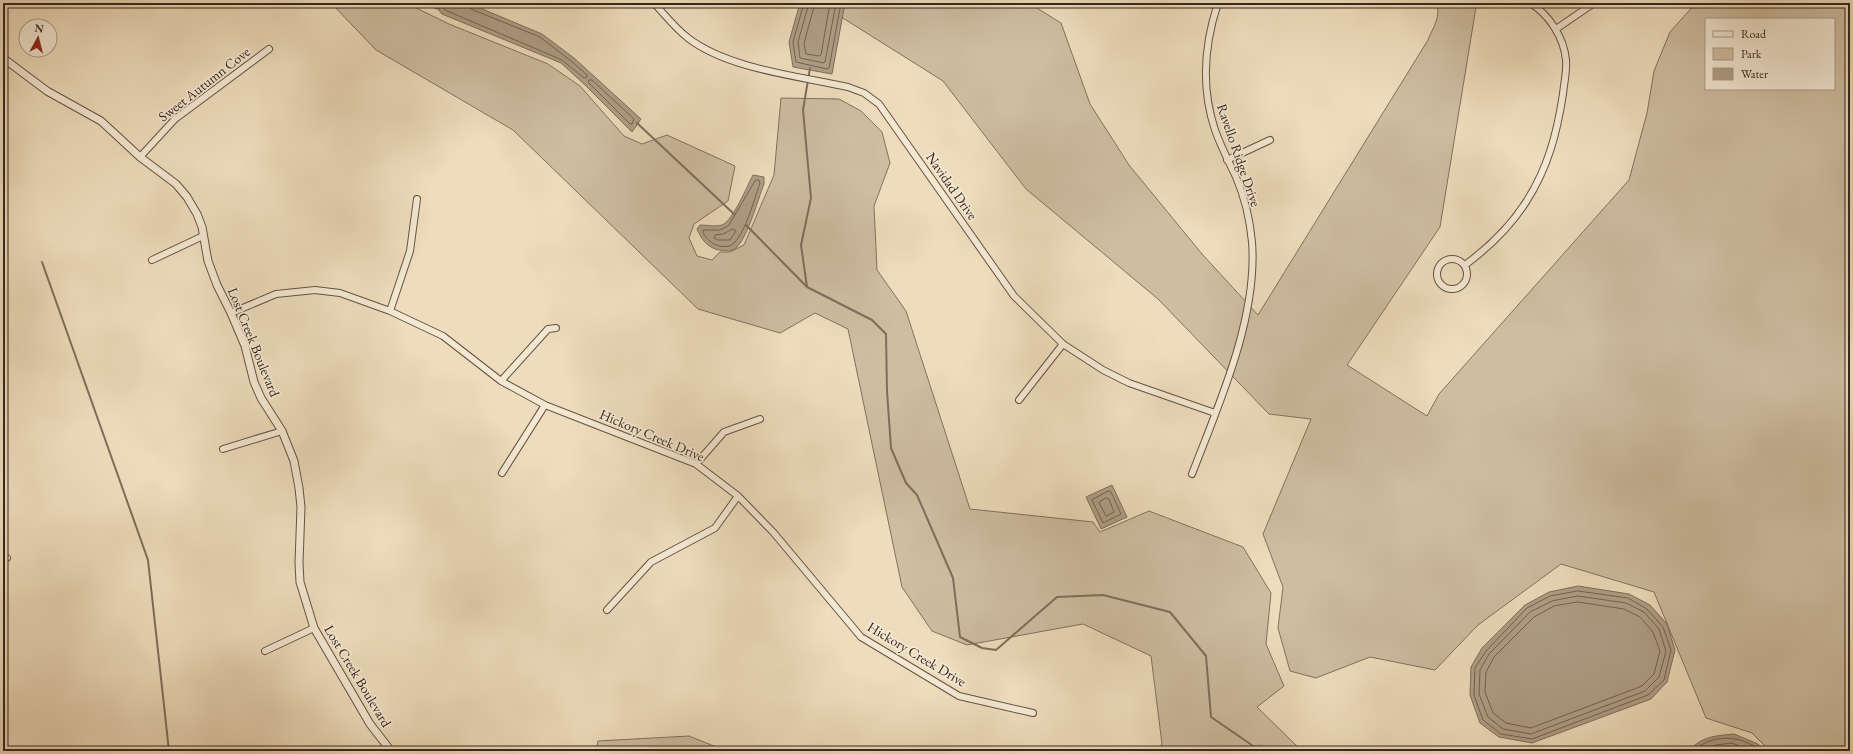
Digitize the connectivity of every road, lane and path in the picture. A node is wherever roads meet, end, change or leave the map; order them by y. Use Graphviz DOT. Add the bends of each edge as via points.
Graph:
graph roads {
  1 [pos="654,3"];
  2 [pos="1218,3"];
  3 [pos="1393,3"];
  4 [pos="1415,3"];
  5 [pos="1530,3"];
  6 [pos="1594,3"];
  7 [pos="1556,29"];
  8 [pos="269,49"];
  9 [pos="3,58"];
  10 [pos="1270,140"];
  11 [pos="140,157"];
  12 [pos="1227,160"];
  13 [pos="417,199"];
  14 [pos="203,236"];
  15 [pos="152,260"];
  16 [pos="1465,266"];
  17 [pos="390,311"];
  18 [pos="231,313"];
  19 [pos="556,328"];
  20 [pos="1063,344"];
  21 [pos="501,381"];
  22 [pos="1019,400"];
  23 [pos="545,405"];
  24 [pos="1215,413"];
  25 [pos="760,419"];
  26 [pos="282,431"];
  27 [pos="223,449"];
  28 [pos="696,464"];
  29 [pos="502,473"];
  30 [pos="1192,474"];
  31 [pos="738,496"];
  32 [pos="607,610"];
  33 [pos="314,628"];
  34 [pos="265,651"];
  35 [pos="1033,713"];
  36 [pos="391,751"];
  1 -- 20 [label="street, Navidad Drive" via="678,29 706,50 762,69 848,86 879,104 1014,296"];
  2 -- 12 [label="street, Ravello Ridge Drive" via="1209,37 1206,78 1210,111"];
  3 -- 4 [label="street"];
  5 -- 7 [label="street"];
  6 -- 7 [label="street"];
  7 -- 16 [label="street" via="1564,51 1566,71 1558,126 1546,164 1526,202 1511,222"];
  8 -- 11 [label="street, Sweet Autumn Cove" via="175,119"];
  9 -- 11 [label="street, Lost Creek Boulevard" via="47,91 101,121"];
  10 -- 12 [label="street"];
  11 -- 14 [label="street, Lost Creek Boulevard" via="176,184 187,197 197,214"];
  12 -- 24 [label="street, Ravello Ridge Drive" via="1236,177 1247,210 1252,241 1252,271 1250,297 1232,370"];
  13 -- 17 [label="street" via="410,251"];
  14 -- 15 [label="street"];
  14 -- 18 [label="street, Lost Creek Boulevard" via="208,261"];
  16 -- 16 [label="street" via="1457,260 1447,260 1440,266 1439,280 1450,288 1460,286 1467,275"];
  17 -- 18 [label="street, Hickory Creek Drive" via="340,293 315,290 276,294"];
  17 -- 21 [label="street, Hickory Creek Drive" via="443,336"];
  18 -- 26 [label="street, Lost Creek Boulevard" via="245,346 254,382"];
  19 -- 21 [label="street" via="548,329"];
  20 -- 22 [label="street"];
  20 -- 24 [label="street, Navidad Drive" via="1102,370 1129,383"];
  21 -- 23 [label="street, Hickory Creek Drive"];
  23 -- 28 [label="street, Hickory Creek Drive"];
  23 -- 29 [label="street"];
  24 -- 30 [label="street, Ravello Ridge Drive"];
  25 -- 28 [label="street" via="724,432"];
  26 -- 27 [label="street"];
  26 -- 33 [label="street, Lost Creek Boulevard" via="294,461 299,488 300,582"];
  28 -- 31 [label="street, Hickory Creek Drive"];
  31 -- 32 [label="street" via="715,528 651,562"];
  31 -- 35 [label="street, Hickory Creek Drive" via="773,532 861,637 959,696"];
  33 -- 34 [label="street"];
  33 -- 36 [label="street, Lost Creek Boulevard" via="370,724"];
}
